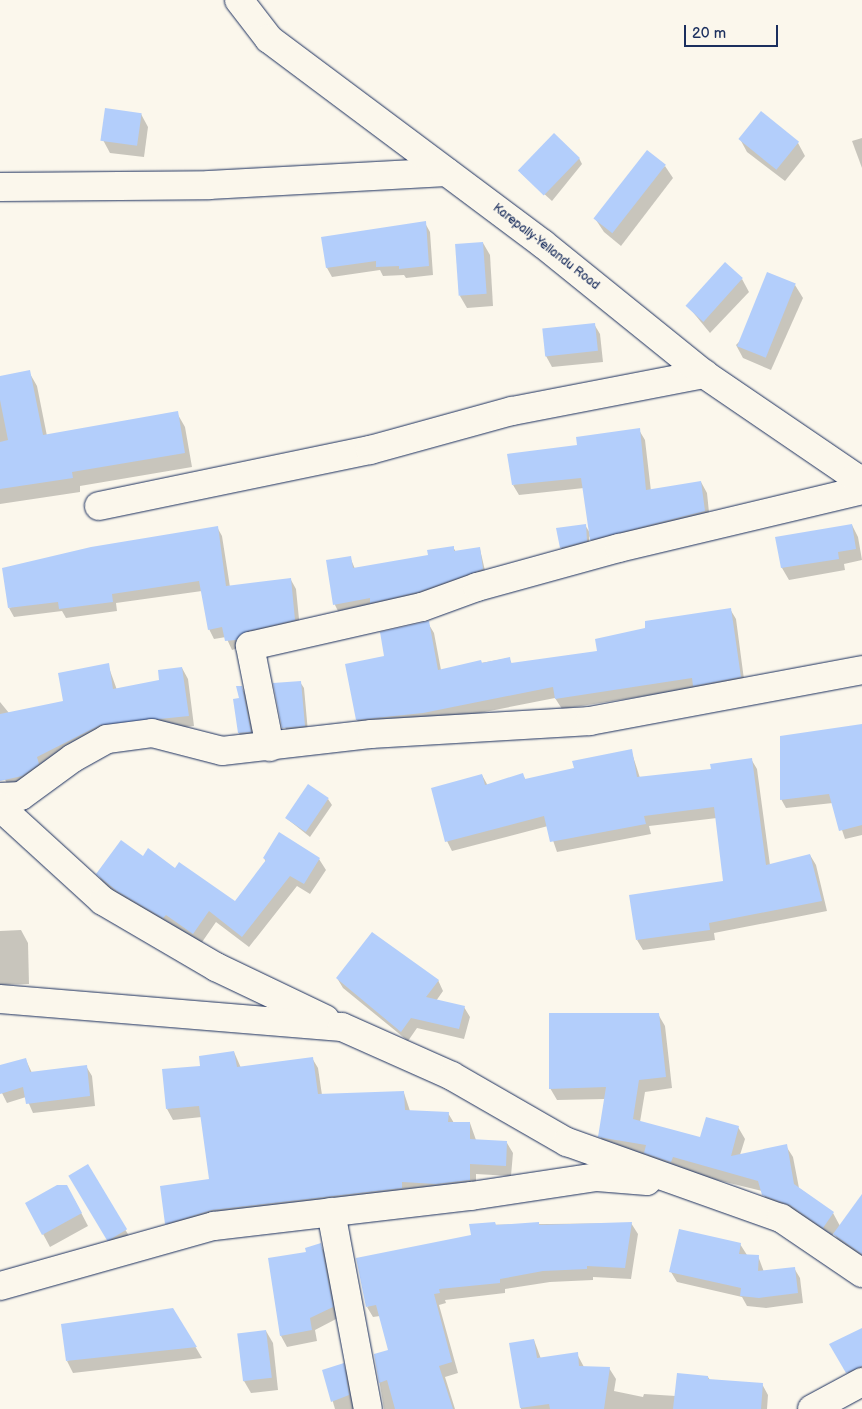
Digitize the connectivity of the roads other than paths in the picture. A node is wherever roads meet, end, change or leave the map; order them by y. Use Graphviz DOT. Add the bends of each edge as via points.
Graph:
graph roads {
  1 [pos="238,0"];
  2 [pos="447,172"];
  3 [pos="0,187"];
  4 [pos="704,374"];
  5 [pos="862,485"];
  6 [pos="862,490"];
  7 [pos="99,506"];
  8 [pos="862,670"];
  9 [pos="270,747"];
  10 [pos="0,797"];
  11 [pos="0,808"];
  12 [pos="0,999"];
  13 [pos="342,1027"];
  14 [pos="683,1184"];
  15 [pos="331,1212"];
  16 [pos="862,1273"];
  17 [pos="0,1286"];
  18 [pos="862,1382"];
  19 [pos="368,1409"];
  20 [pos="812,1409"];
  1 -- 2 [label="street, Karepally-Yellandu Road" via="269,40"];
  2 -- 3 [label="street" via="209,185"];
  2 -- 4 [label="street, Karepally-Yellandu Road" via="543,244"];
  4 -- 5 [label="street, Karepally-Yellandu Road" via="855,477"];
  4 -- 7 [label="street" via="512,411 370,450"];
  6 -- 9 [label="street" via="619,548 477,587 422,607 250,646"];
  8 -- 9 [label="street" via="590,721 372,734"];
  9 -- 10 [label="street" via="222,751 152,733 107,739 72,758 21,796"];
  11 -- 13 [label="street" via="102,901 216,967"];
  12 -- 13 [label="street"];
  13 -- 14 [label="street" via="452,1076 567,1142"];
  14 -- 15 [label="street" via="597,1177"];
  14 -- 16 [label="street" via="781,1218"];
  15 -- 17 [label="street" via="214,1226"];
  15 -- 19 [label="street"];
  18 -- 20 [label="street"];
}
